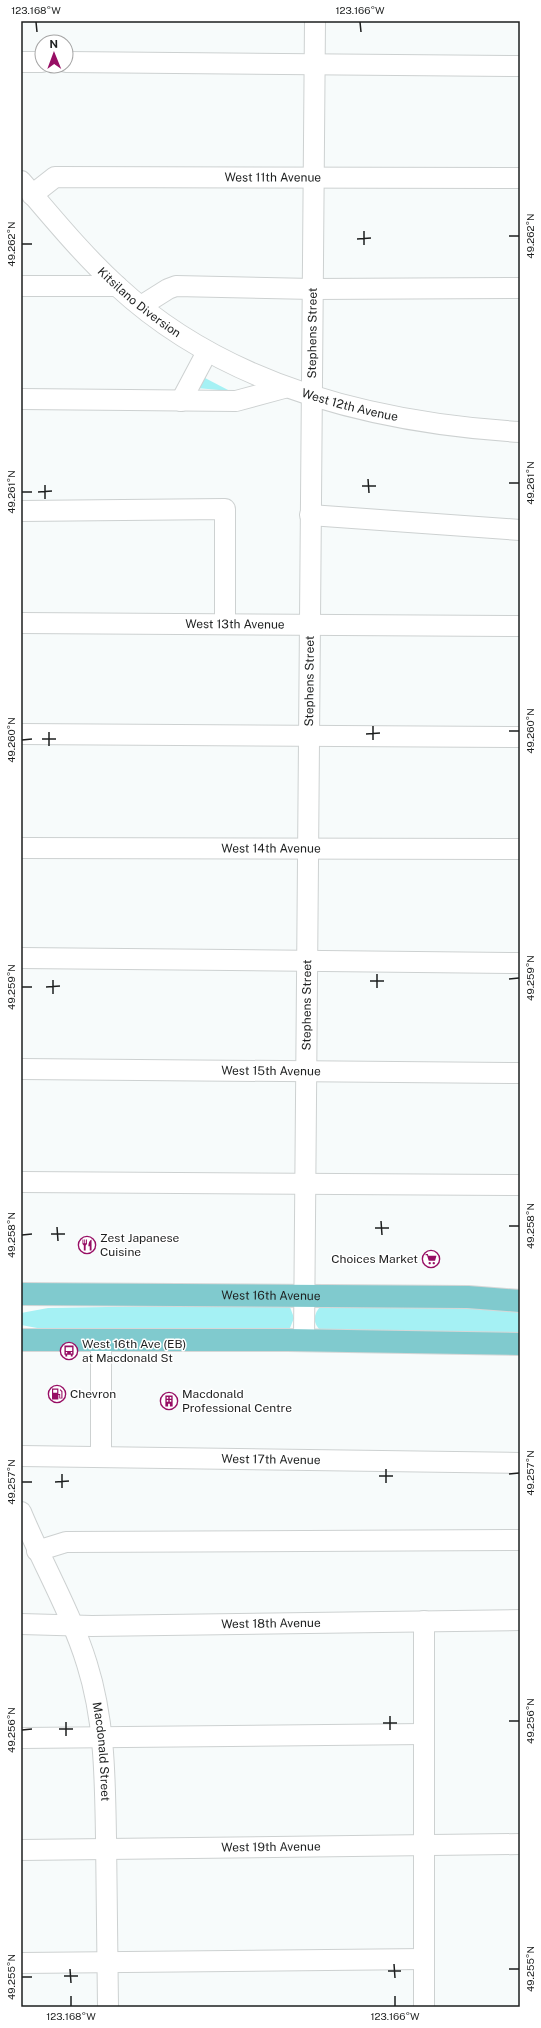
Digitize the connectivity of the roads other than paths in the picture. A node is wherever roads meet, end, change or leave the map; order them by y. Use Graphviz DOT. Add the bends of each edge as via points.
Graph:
graph roads {
  1 [pos="315,21"];
  2 [pos="21,62"];
  3 [pos="34,62"];
  4 [pos="74,62"];
  5 [pos="315,64"];
  6 [pos="520,66"];
  7 [pos="313,177"];
  8 [pos="520,178"];
  9 [pos="27,188"];
  10 [pos="21,286"];
  11 [pos="117,286"];
  12 [pos="520,288"];
  13 [pos="313,289"];
  14 [pos="141,306"];
  15 [pos="207,352"];
  16 [pos="284,388"];
  17 [pos="311,396"];
  18 [pos="21,399"];
  19 [pos="181,401"];
  20 [pos="520,432"];
  21 [pos="21,511"];
  22 [pos="310,515"];
  23 [pos="520,530"];
  24 [pos="21,623"];
  25 [pos="226,624"];
  26 [pos="310,624"];
  27 [pos="520,626"];
  28 [pos="21,734"];
  29 [pos="308,736"];
  30 [pos="520,737"];
  31 [pos="307,847"];
  32 [pos="21,848"];
  33 [pos="520,849"];
  34 [pos="21,958"];
  35 [pos="306,960"];
  36 [pos="520,963"];
  37 [pos="21,1069"];
  38 [pos="305,1071"];
  39 [pos="520,1072"];
  40 [pos="21,1182"];
  41 [pos="304,1184"];
  42 [pos="520,1185"];
  43 [pos="21,1294"];
  44 [pos="304,1295"];
  45 [pos="520,1301"];
  46 [pos="101,1339"];
  47 [pos="21,1340"];
  48 [pos="304,1340"];
  49 [pos="520,1344"];
  50 [pos="21,1456"];
  51 [pos="101,1457"];
  52 [pos="520,1463"];
  53 [pos="21,1512"];
  54 [pos="520,1540"];
  55 [pos="37,1551"];
  56 [pos="520,1620"];
  57 [pos="424,1621"];
  58 [pos="21,1624"];
  59 [pos="72,1625"];
  60 [pos="424,1734"];
  61 [pos="21,1738"];
  62 [pos="102,1738"];
  63 [pos="520,1844"];
  64 [pos="424,1845"];
  65 [pos="106,1849"];
  66 [pos="21,1850"];
  67 [pos="424,1959"];
  68 [pos="107,1962"];
  69 [pos="21,1963"];
  70 [pos="108,2007"];
  71 [pos="424,2007"];
  1 -- 5 [label="street, Stephens Street"];
  2 -- 3 [label="street"];
  4 -- 5 [label="street"];
  5 -- 6 [label="street"];
  5 -- 7 [label="street, Stephens Street"];
  7 -- 8 [label="street, West 11th Avenue"];
  7 -- 9 [label="street, West 11th Avenue" via="55,177"];
  7 -- 13 [label="street, Stephens Street"];
  9 -- 11 [label="street, Kitsilano Diversion" via="71,240"];
  10 -- 11 [label="street"];
  11 -- 14 [label="street, Kitsilano Diversion"];
  12 -- 13 [label="street"];
  13 -- 14 [label="street" via="176,286"];
  13 -- 17 [label="street, Stephens Street"];
  14 -- 15 [label="street, Kitsilano Diversion"];
  15 -- 16 [label="street, Kitsilano Diversion"];
  15 -- 19 [label="street"];
  16 -- 17 [label="street, West 12th Avenue"];
  16 -- 19 [label="street" via="236,401"];
  17 -- 20 [label="street, West 12th Avenue" via="404,419"];
  17 -- 22 [label="street, Stephens Street"];
  18 -- 19 [label="street"];
  21 -- 25 [label="street" via="225,510"];
  22 -- 23 [label="street"];
  22 -- 26 [label="street, Stephens Street"];
  24 -- 25 [label="street, West 13th Avenue"];
  25 -- 26 [label="street, West 13th Avenue"];
  26 -- 27 [label="street, West 13th Avenue"];
  26 -- 29 [label="street, Stephens Street"];
  28 -- 29 [label="street"];
  29 -- 30 [label="street"];
  29 -- 31 [label="street, Stephens Street"];
  31 -- 32 [label="street, West 14th Avenue"];
  31 -- 33 [label="street, West 14th Avenue"];
  31 -- 35 [label="street, Stephens Street"];
  34 -- 35 [label="street"];
  35 -- 36 [label="street"];
  35 -- 38 [label="street, Stephens Street"];
  37 -- 38 [label="street, West 15th Avenue"];
  38 -- 39 [label="street, West 15th Avenue"];
  38 -- 41 [label="street, Stephens Street"];
  40 -- 41 [label="street"];
  41 -- 42 [label="street"];
  41 -- 44 [label="street, Stephens Street"];
  43 -- 44 [label="main road, West 16th Avenue"];
  44 -- 45 [label="main road, West 16th Avenue" via="468,1297"];
  44 -- 48 [label="street, Stephens Street"];
  46 -- 47 [label="main road"];
  46 -- 48 [label="main road"];
  46 -- 51 [label="street"];
  48 -- 49 [label="main road"];
  50 -- 51 [label="street, West 17th Avenue"];
  51 -- 52 [label="street, West 17th Avenue"];
  53 -- 55 [label="street, Macdonald Street"];
  54 -- 55 [label="street" via="66,1542"];
  55 -- 59 [label="street, Macdonald Street"];
  56 -- 57 [label="street, West 18th Avenue"];
  57 -- 59 [label="street, West 18th Avenue"];
  57 -- 60 [label="street"];
  58 -- 59 [label="street, West 18th Avenue"];
  59 -- 62 [label="street, Macdonald Street" via="87,1664"];
  60 -- 62 [label="street"];
  60 -- 64 [label="street"];
  61 -- 62 [label="street"];
  62 -- 65 [label="street, Macdonald Street"];
  63 -- 64 [label="street, West 19th Avenue"];
  64 -- 65 [label="street, West 19th Avenue"];
  64 -- 67 [label="street"];
  65 -- 66 [label="street, West 19th Avenue"];
  65 -- 68 [label="street, Macdonald Street"];
  67 -- 68 [label="street"];
  67 -- 71 [label="street"];
  68 -- 69 [label="street"];
  68 -- 70 [label="street, Macdonald Street"];
}
